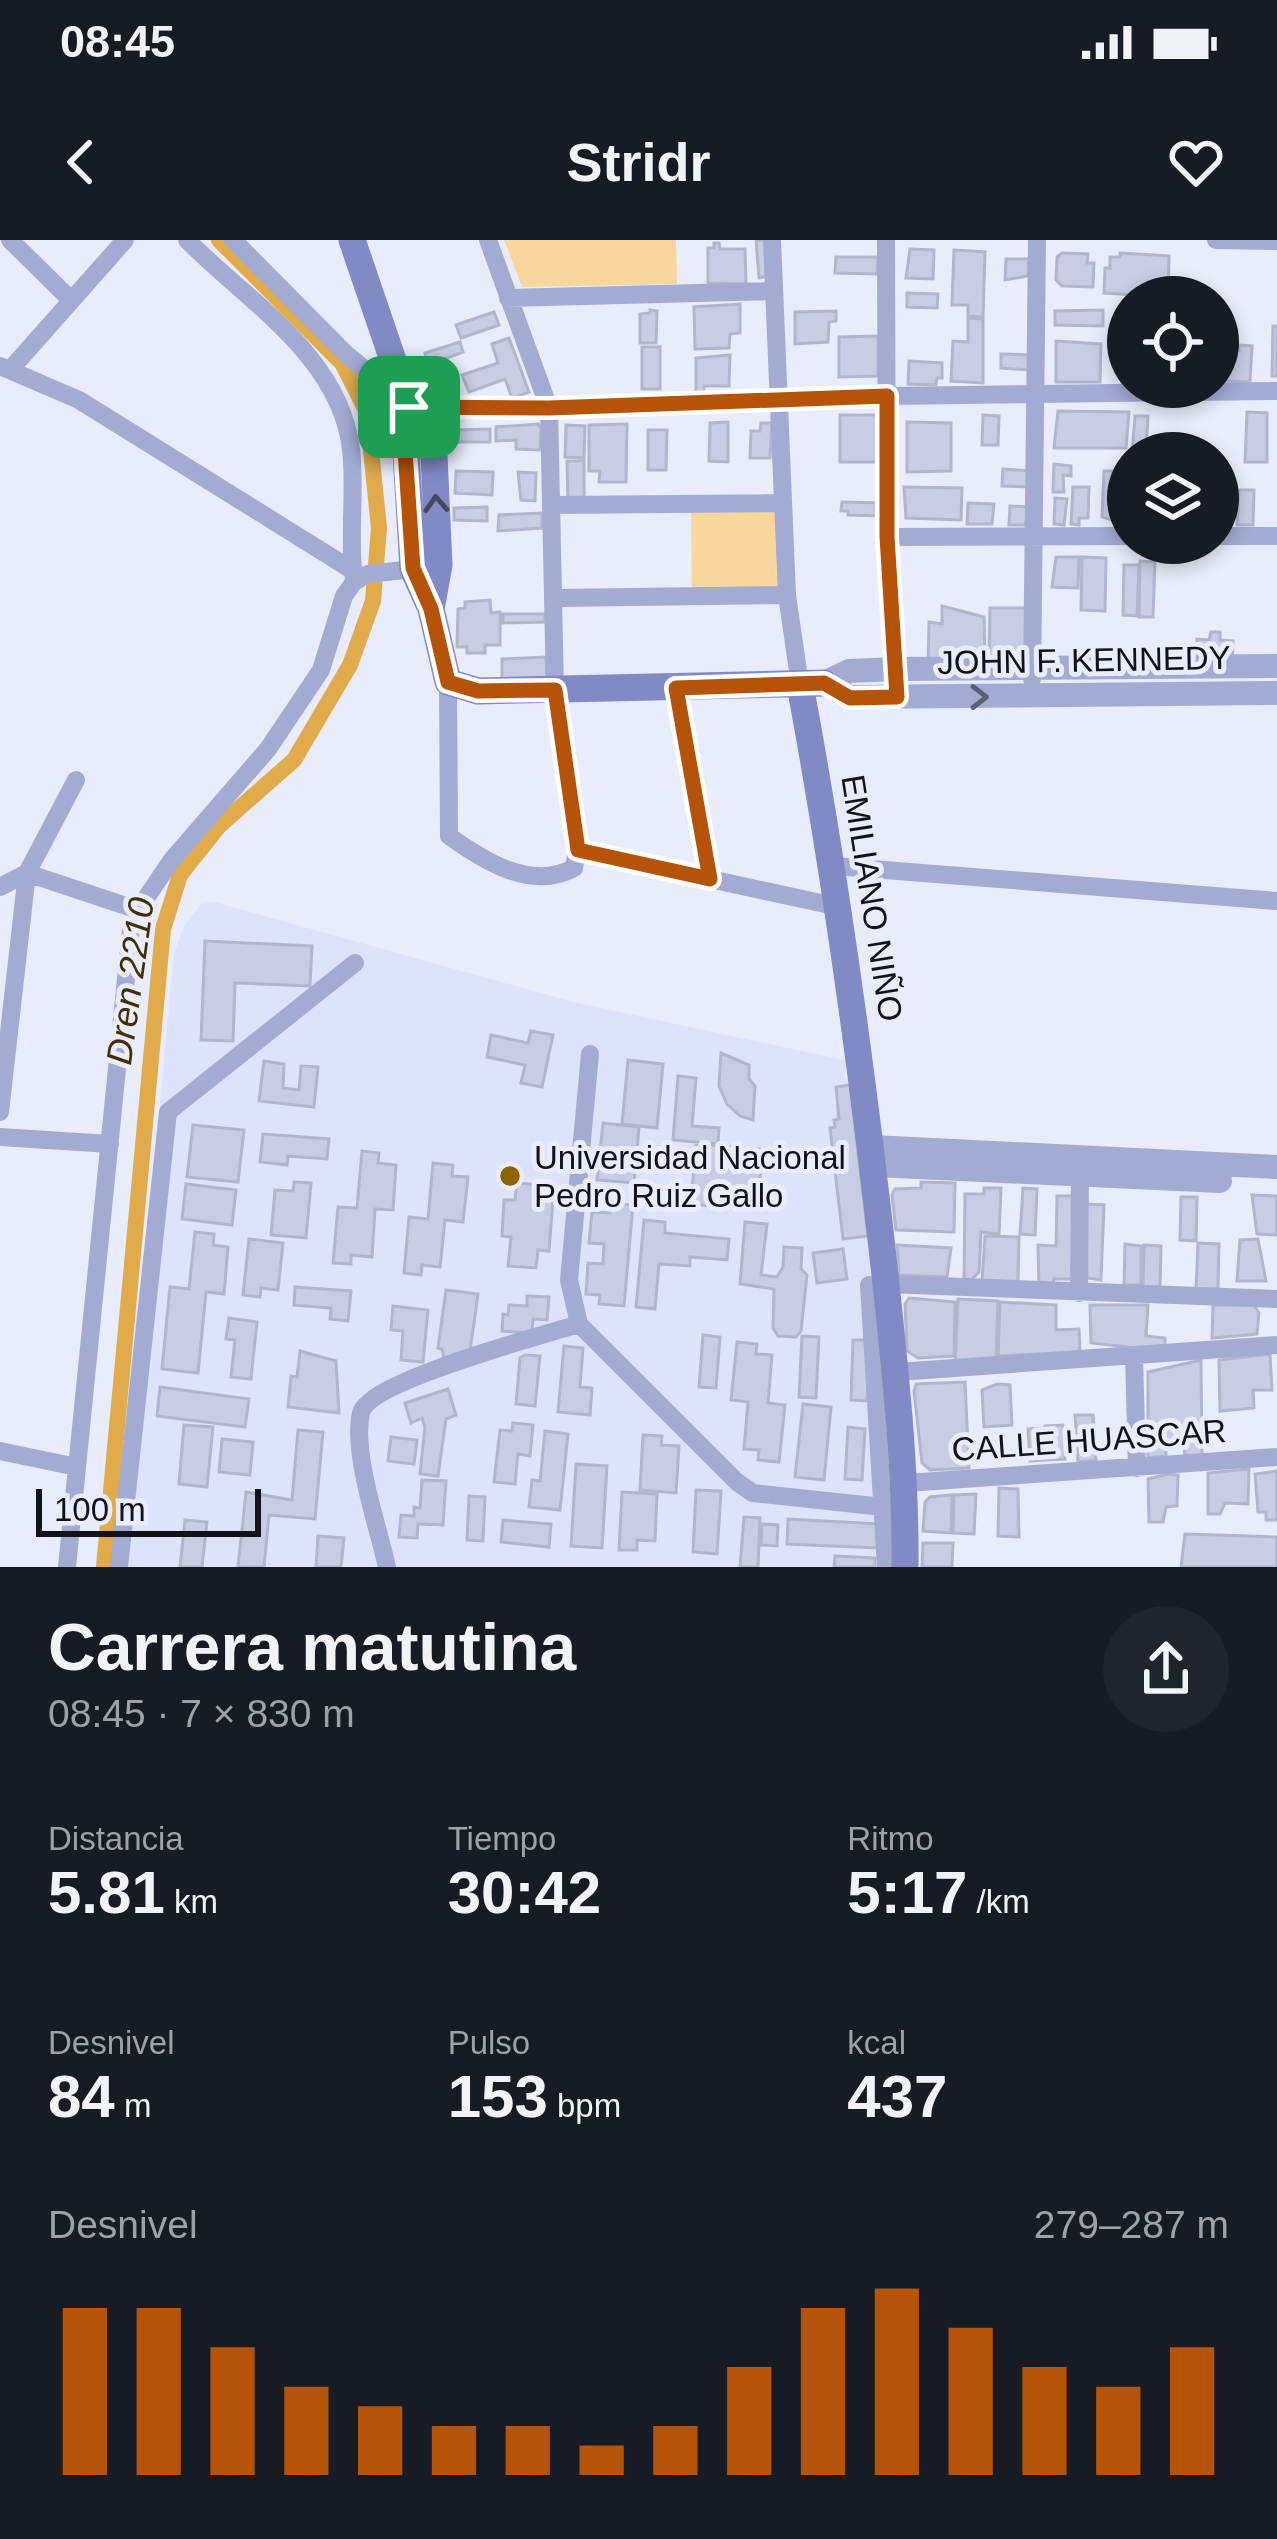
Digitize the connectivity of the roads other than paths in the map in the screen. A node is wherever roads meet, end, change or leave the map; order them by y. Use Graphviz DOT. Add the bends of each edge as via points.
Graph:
graph roads {
  1 [pos="10,240"];
  2 [pos="125,240"];
  3 [pos="187,240"];
  4 [pos="232,240"];
  5 [pos="352,240"];
  6 [pos="488,240"];
  7 [pos="772,240"];
  8 [pos="886,240"];
  9 [pos="1036,240"];
  10 [pos="1216,240"];
  11 [pos="1277,242"];
  12 [pos="773,291"];
  13 [pos="508,298"];
  14 [pos="70,299"];
  15 [pos="5,368"];
  16 [pos="1277,391"];
  17 [pos="1035,393"];
  18 [pos="887,396"];
  19 [pos="777,401"];
  20 [pos="409,407"];
  21 [pos="549,408"];
  22 [pos="782,503"];
  23 [pos="554,506"];
  24 [pos="1034,535"];
  25 [pos="1107,536"];
  26 [pos="1239,536"];
  27 [pos="1277,536"];
  28 [pos="887,537"];
  29 [pos="415,568"];
  30 [pos="358,575"];
  31 [pos="787,595"];
  32 [pos="555,598"];
  33 [pos="1277,666"];
  34 [pos="1032,668"];
  35 [pos="896,669"];
  36 [pos="448,682"];
  37 [pos="812,684"];
  38 [pos="676,688"];
  39 [pos="555,690"];
  40 [pos="1277,693"];
  41 [pos="897,697"];
  42 [pos="1032,697"];
  43 [pos="76,780"];
  44 [pos="578,850"];
  45 [pos="834,866"];
  46 [pos="27,873"];
  47 [pos="710,879"];
  48 [pos="0,887"];
  49 [pos="1277,901"];
  50 [pos="839,907"];
  51 [pos="137,910"];
  52 [pos="355,963"];
  53 [pos="4,1022"];
  54 [pos="590,1054"];
  55 [pos="0,1112"];
  56 [pos="0,1137"];
  57 [pos="110,1144"];
  58 [pos="874,1156"];
  59 [pos="1080,1166"];
  60 [pos="1277,1167"];
  61 [pos="1277,1184"];
  62 [pos="877,1285"];
  63 [pos="1079,1293"];
  64 [pos="1277,1299"];
  65 [pos="579,1324"];
  66 [pos="1277,1345"];
  67 [pos="1134,1356"];
  68 [pos="897,1372"];
  69 [pos="0,1451"];
  70 [pos="1277,1457"];
  71 [pos="77,1467"];
  72 [pos="1137,1468"];
  73 [pos="906,1483"];
  74 [pos="883,1507"];
  75 [pos="67,1567"];
  76 [pos="119,1567"];
  77 [pos="387,1567"];
  78 [pos="886,1567"];
  79 [pos="905,1567"];
  1 -- 14 [label="street"];
  2 -- 14 [label="street"];
  3 -- 30 [label="street" via="310,356 334,393 351,449"];
  4 -- 20 [label="street"];
  5 -- 20 [label="main road"];
  6 -- 13 [label="street"];
  7 -- 12 [label="street, EMILIANO NIÑO"];
  8 -- 18 [label="street"];
  9 -- 17 [label="street"];
  10 -- 11 [label="street"];
  12 -- 13 [label="street"];
  12 -- 19 [label="street, EMILIANO NIÑO"];
  13 -- 21 [label="street"];
  14 -- 15 [label="street"];
  15 -- 30 [label="street" via="80,400"];
  16 -- 17 [label="street"];
  17 -- 18 [label="street"];
  17 -- 24 [label="street"];
  18 -- 19 [label="street"];
  18 -- 28 [label="street"];
  19 -- 21 [label="street"];
  19 -- 22 [label="street, EMILIANO NIÑO"];
  20 -- 21 [label="street"];
  20 -- 29 [label="main road" via="433,434"];
  21 -- 23 [label="street"];
  22 -- 23 [label="street"];
  22 -- 31 [label="street, EMILIANO NIÑO"];
  23 -- 32 [label="street"];
  24 -- 25 [label="street"];
  24 -- 28 [label="street"];
  24 -- 34 [label="street"];
  26 -- 27 [label="street"];
  28 -- 35 [label="street"];
  29 -- 30 [label="street"];
  29 -- 36 [label="main road"];
  30 -- 51 [label="street" via="308,690"];
  31 -- 32 [label="street"];
  31 -- 37 [label="street, EMILIANO NIÑO"];
  32 -- 39 [label="street"];
  33 -- 34 [label="street, JOHN F. KENNEDY"];
  34 -- 35 [label="street, JOHN F. KENNEDY"];
  34 -- 42 [label="street"];
  35 -- 37 [label="street, JOHN F. KENNEDY" via="849,671"];
  35 -- 41 [label="street"];
  36 -- 39 [label="main road, JOHN F. KENNEDY" via="478,691"];
  36 -- 44 [label="street" via="449,836 492,867 556,878 574,868"];
  37 -- 38 [label="main road, JOHN F. KENNEDY"];
  37 -- 41 [label="street, JOHN F. KENNEDY" via="850,698"];
  37 -- 45 [label="main road, EMILIANO NIÑO"];
  38 -- 39 [label="main road, JOHN F. KENNEDY"];
  38 -- 47 [label="street"];
  39 -- 44 [label="street"];
  40 -- 42 [label="street, JOHN F. KENNEDY"];
  41 -- 42 [label="street, JOHN F. KENNEDY, one-way"];
  43 -- 46 [label="street"];
  44 -- 47 [label="street"];
  45 -- 49 [label="street"];
  45 -- 50 [label="main road, EMILIANO NIÑO"];
  46 -- 48 [label="street"];
  46 -- 51 [label="street"];
  46 -- 53 [label="street"];
  47 -- 50 [label="street"];
  50 -- 58 [label="main road, EMILIANO NIÑO"];
  51 -- 57 [label="street"];
  52 -- 76 [label="street" via="167,1112"];
  53 -- 55 [label="street"];
  54 -- 65 [label="street" via="569,1280"];
  56 -- 57 [label="street"];
  57 -- 71 [label="street"];
  58 -- 59 [label="street"];
  58 -- 62 [label="main road, EMILIANO NIÑO"];
  59 -- 60 [label="street"];
  59 -- 61 [label="street"];
  59 -- 63 [label="street"];
  62 -- 63 [label="street"];
  62 -- 68 [label="main road, EMILIANO NIÑO"];
  62 -- 74 [label="street"];
  63 -- 64 [label="street"];
  65 -- 74 [label="street" via="754,1493"];
  65 -- 77 [label="street" via="478,1354 365,1404 361,1447"];
  66 -- 67 [label="street"];
  67 -- 68 [label="street"];
  67 -- 72 [label="street"];
  68 -- 73 [label="main road, EMILIANO NIÑO"];
  69 -- 71 [label="street"];
  70 -- 72 [label="street, CALLE HUASCAR"];
  71 -- 75 [label="street"];
  72 -- 73 [label="street, CALLE HUASCAR"];
  73 -- 79 [label="main road, EMILIANO NIÑO"];
  74 -- 78 [label="street"];
}
